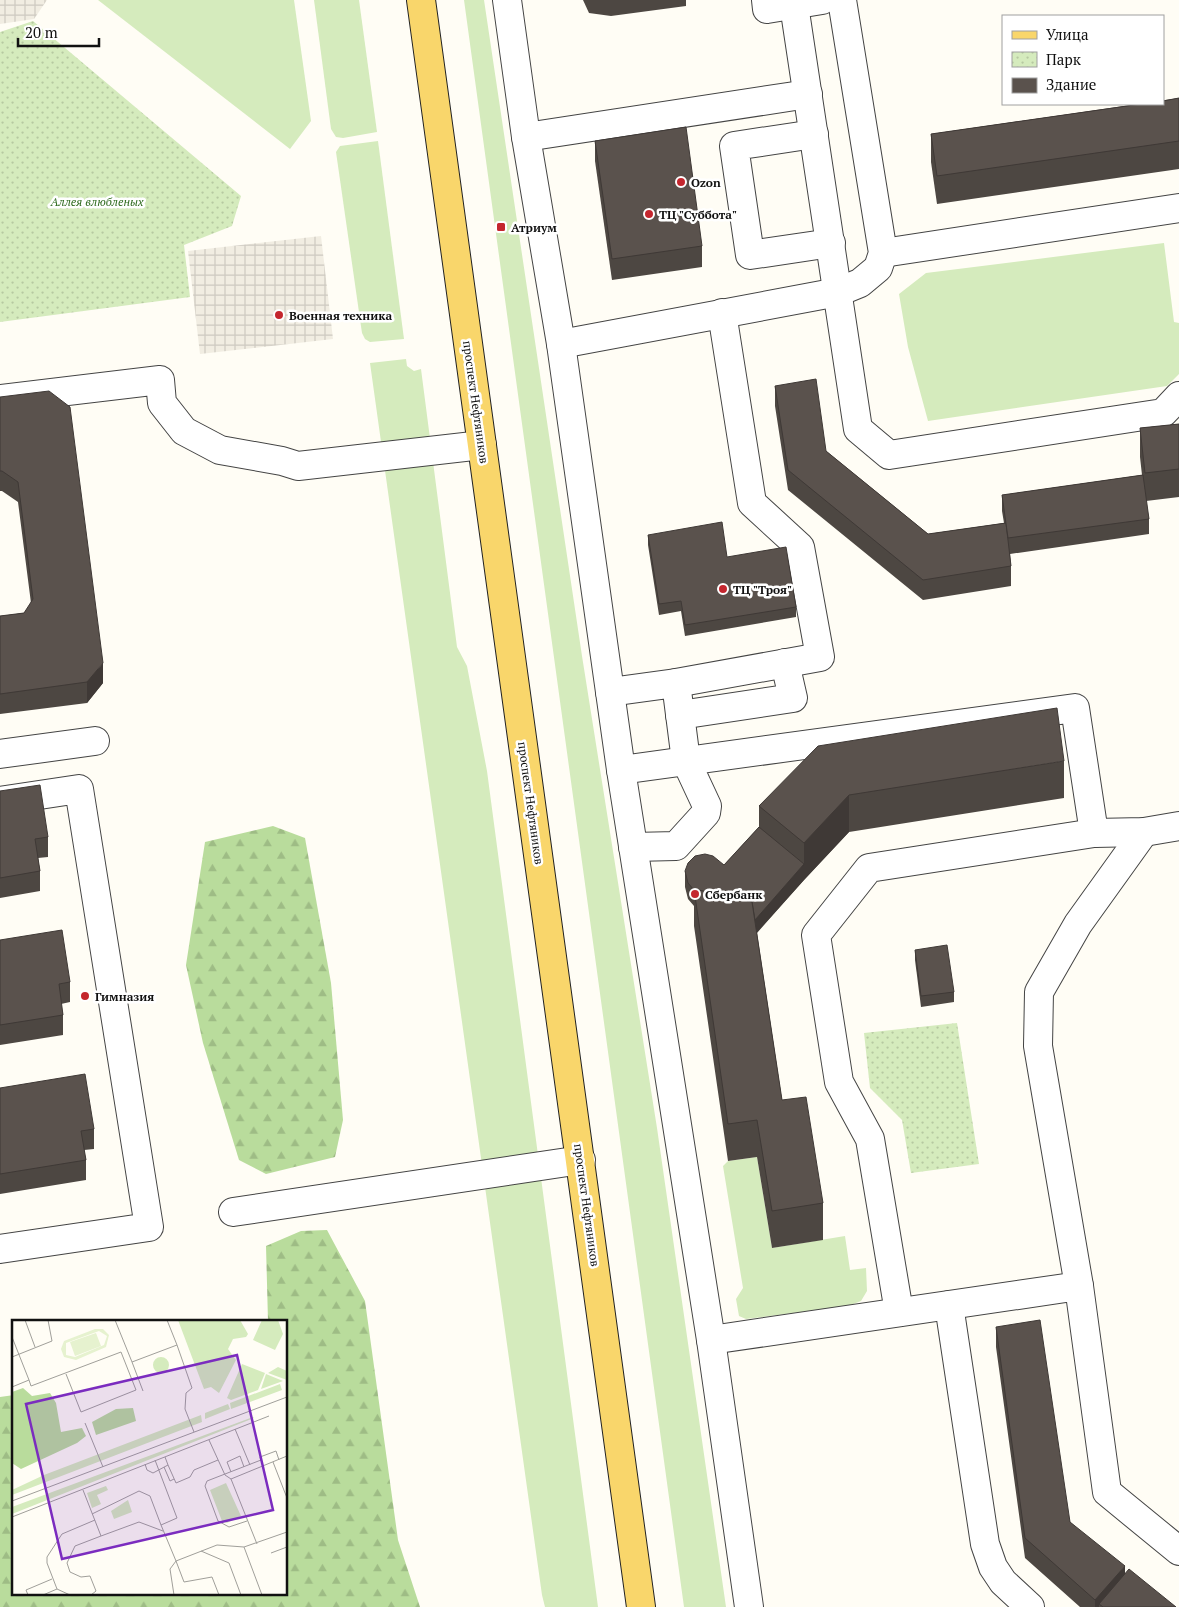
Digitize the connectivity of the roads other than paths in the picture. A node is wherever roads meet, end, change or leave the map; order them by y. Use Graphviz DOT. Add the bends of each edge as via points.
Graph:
graph roads {
  1 [pos="421,0"];
  2 [pos="507,0"];
  3 [pos="766,0"];
  4 [pos="822,0"];
  5 [pos="842,0"];
  6 [pos="794,5"];
  7 [pos="808,94"];
  8 [pos="814,134"];
  9 [pos="526,137"];
  10 [pos="1179,208"];
  11 [pos="831,243"];
  12 [pos="883,253"];
  13 [pos="838,292"];
  14 [pos="722,313"];
  15 [pos="561,344"];
  16 [pos="1179,396"];
  17 [pos="0,399"];
  18 [pos="482,445"];
  19 [pos="785,663"];
  20 [pos="676,683"];
  21 [pos="610,692"];
  22 [pos="680,715"];
  23 [pos="96,741"];
  24 [pos="0,754"];
  25 [pos="686,761"];
  26 [pos="621,770"];
  27 [pos="0,801"];
  28 [pos="1179,826"];
  29 [pos="1144,832"];
  30 [pos="1094,833"];
  31 [pos="633,847"];
  32 [pos="581,1160"];
  33 [pos="233,1212"];
  34 [pos="0,1249"];
  35 [pos="1079,1286"];
  36 [pos="950,1305"];
  37 [pos="899,1312"];
  38 [pos="710,1340"];
  39 [pos="1179,1551"];
  40 [pos="641,1607"];
  41 [pos="749,1607"];
  42 [pos="1030,1607"];
  1 -- 18 [label="main road, проспект Нефтяников"];
  2 -- 9 [label="lane"];
  3 -- 6 [label="lane" via="767,9"];
  4 -- 6 [label="lane"];
  5 -- 12 [label="lane"];
  6 -- 7 [label="lane"];
  7 -- 8 [label="lane"];
  7 -- 9 [label="lane"];
  8 -- 11 [label="lane"];
  8 -- 11 [label="lane" via="734,146 750,255"];
  9 -- 15 [label="lane"];
  10 -- 12 [label="lane"];
  11 -- 13 [label="lane"];
  12 -- 13 [label="lane" via="878,268 860,283"];
  13 -- 14 [label="lane"];
  13 -- 16 [label="lane" via="858,429 889,455 1163,413"];
  14 -- 15 [label="lane"];
  14 -- 19 [label="lane" via="752,503 800,547 820,657"];
  15 -- 21 [label="lane"];
  17 -- 18 [label="lane" via="160,380 162,403 184,432 220,450 298,466"];
  18 -- 32 [label="main road, проспект Нефтяников"];
  19 -- 20 [label="lane"];
  19 -- 22 [label="lane" via="793,698"];
  20 -- 21 [label="lane"];
  20 -- 22 [label="lane"];
  21 -- 26 [label="lane"];
  22 -- 25 [label="lane"];
  23 -- 24 [label="lane"];
  25 -- 26 [label="lane"];
  25 -- 30 [label="lane" via="1075,708"];
  25 -- 31 [label="lane" via="704,798 706,813 676,846"];
  26 -- 31 [label="lane"];
  27 -- 34 [label="lane" via="79,789 149,1227"];
  28 -- 29 [label="lane"];
  29 -- 30 [label="lane"];
  29 -- 35 [label="lane" via="1078,924 1039,992 1038,1046"];
  30 -- 37 [label="lane" via="868,868 816,935 839,1082 870,1139"];
  31 -- 38 [label="lane"];
  32 -- 33 [label="lane"];
  32 -- 40 [label="main road, проспект Нефтяников"];
  35 -- 36 [label="lane"];
  35 -- 39 [label="lane" via="1107,1492"];
  36 -- 37 [label="lane"];
  36 -- 42 [label="lane" via="985,1544 993,1567 1003,1582"];
  37 -- 38 [label="lane"];
  38 -- 41 [label="lane"];
}
